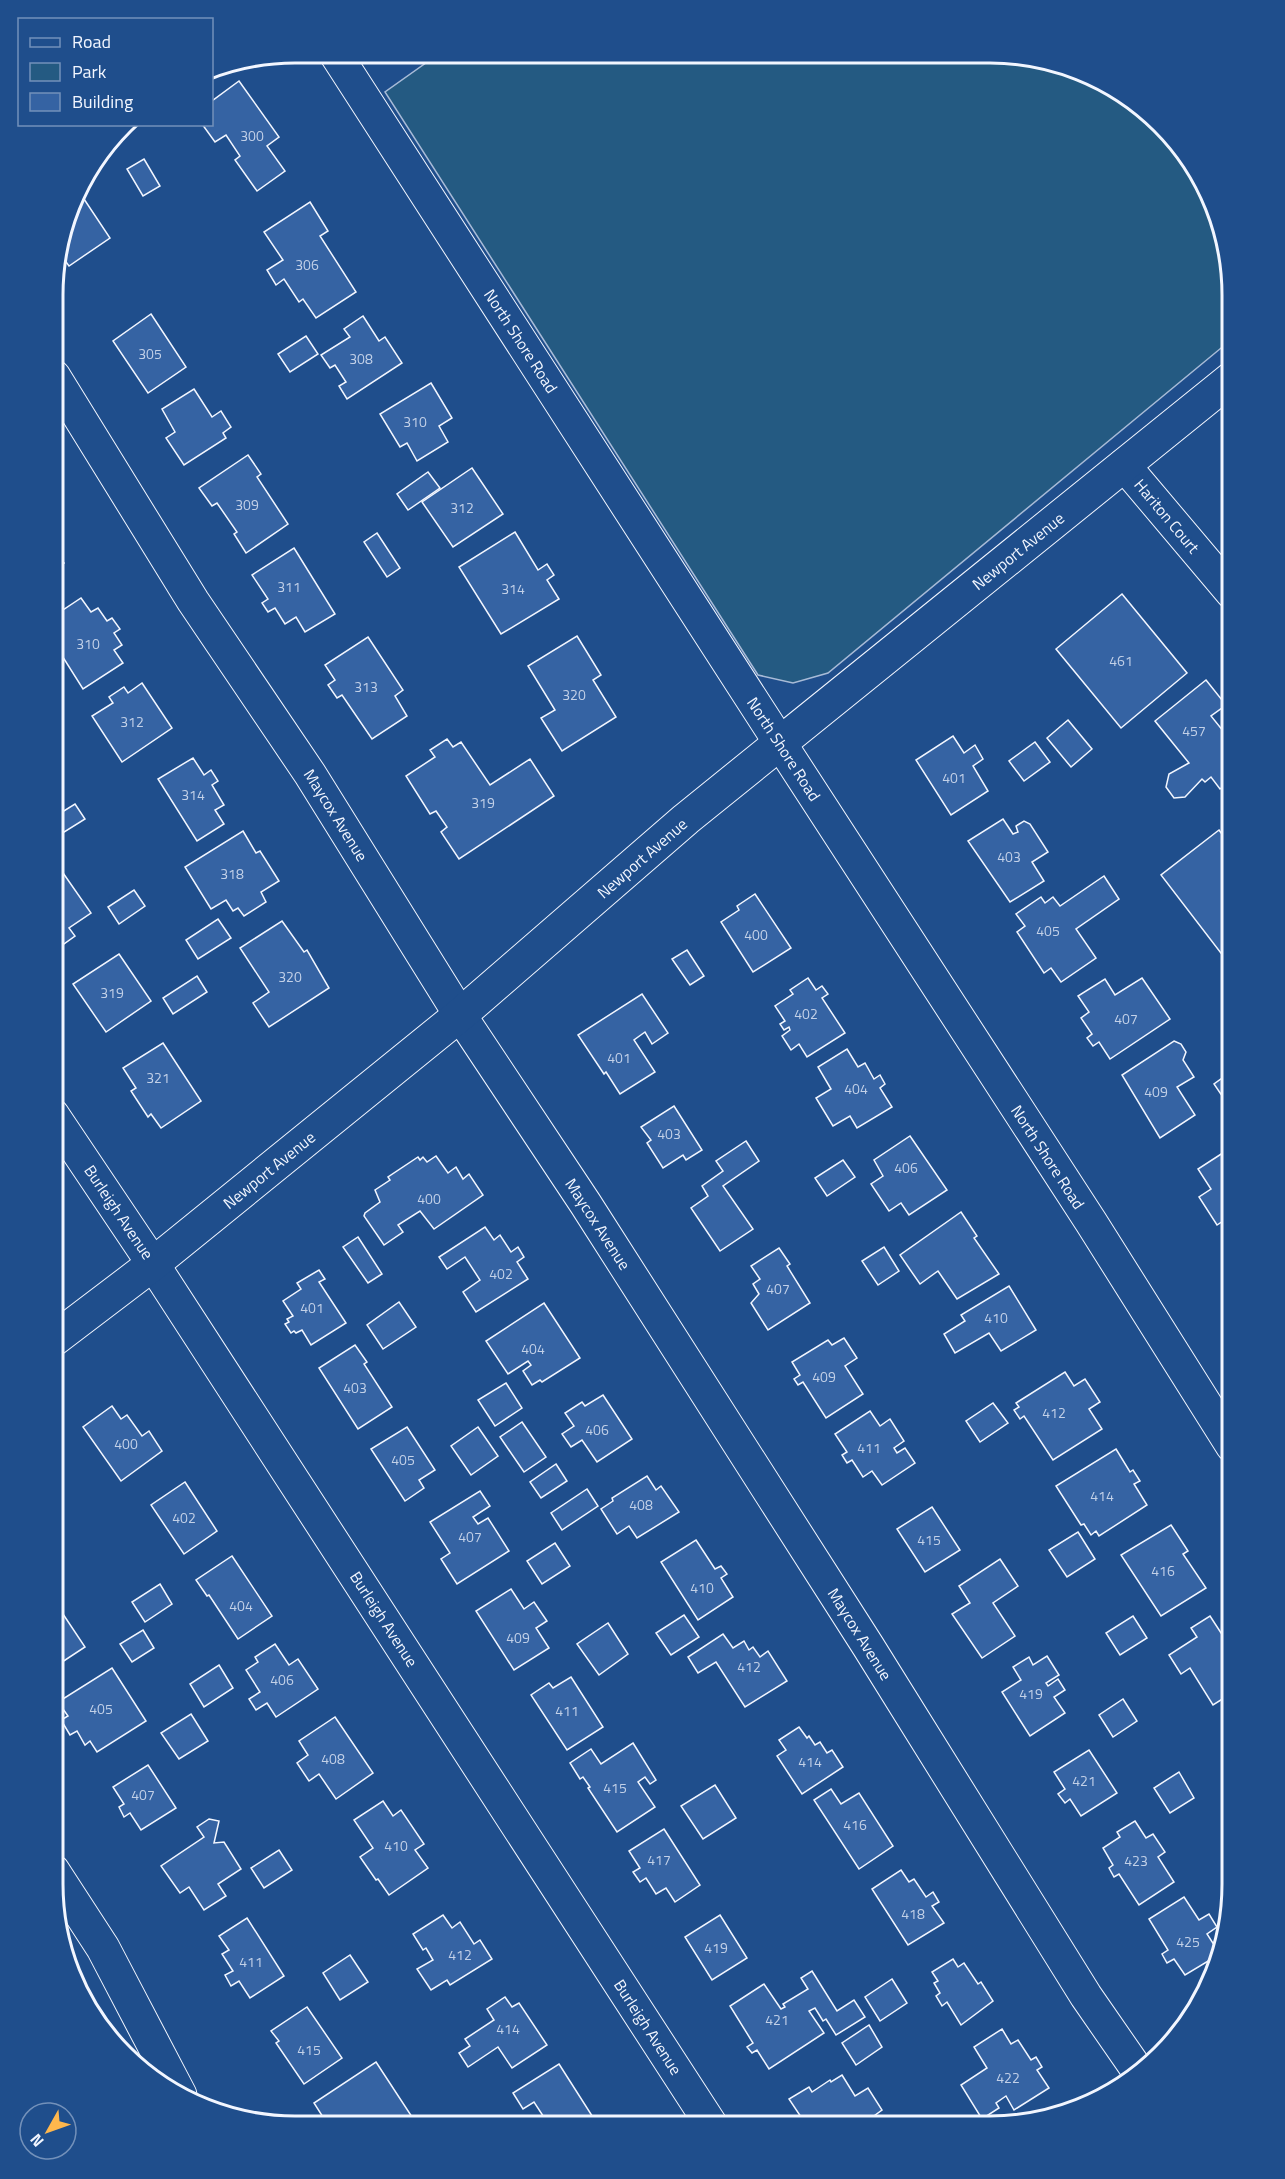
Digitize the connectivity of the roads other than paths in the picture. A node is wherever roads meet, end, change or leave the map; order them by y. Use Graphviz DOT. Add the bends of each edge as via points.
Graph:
graph roads {
  1 [pos="341,63"];
  2 [pos="1222,386"];
  3 [pos="63,391"];
  4 [pos="1124,465"];
  5 [pos="1222,581"];
  6 [pos="780,743"];
  7 [pos="460,1015"];
  8 [pos="63,1129"];
  9 [pos="153,1264"];
  10 [pos="63,1332"];
  11 [pos="1222,1430"];
  12 [pos="63,1888"];
  13 [pos="1134,2065"];
  14 [pos="173,2081"];
  15 [pos="706,2116"];
  1 -- 6 [label="street, North Shore Road"];
  2 -- 4 [label="street, Newport Avenue"];
  3 -- 7 [label="street, Maycox Avenue" via="193,601 310,774"];
  4 -- 5 [label="street, Hariton Court"];
  4 -- 6 [label="street, Newport Avenue"];
  6 -- 7 [label="street, Newport Avenue"];
  6 -- 11 [label="street, North Shore Road"];
  7 -- 9 [label="street, Newport Avenue"];
  7 -- 13 [label="street, Maycox Avenue" via="585,1203 1086,1996"];
  8 -- 9 [label="street, Burleigh Avenue"];
  9 -- 10 [label="street, Newport Avenue"];
  9 -- 15 [label="street, Burleigh Avenue"];
  12 -- 14 [label="street" via="103,1948"];
}
